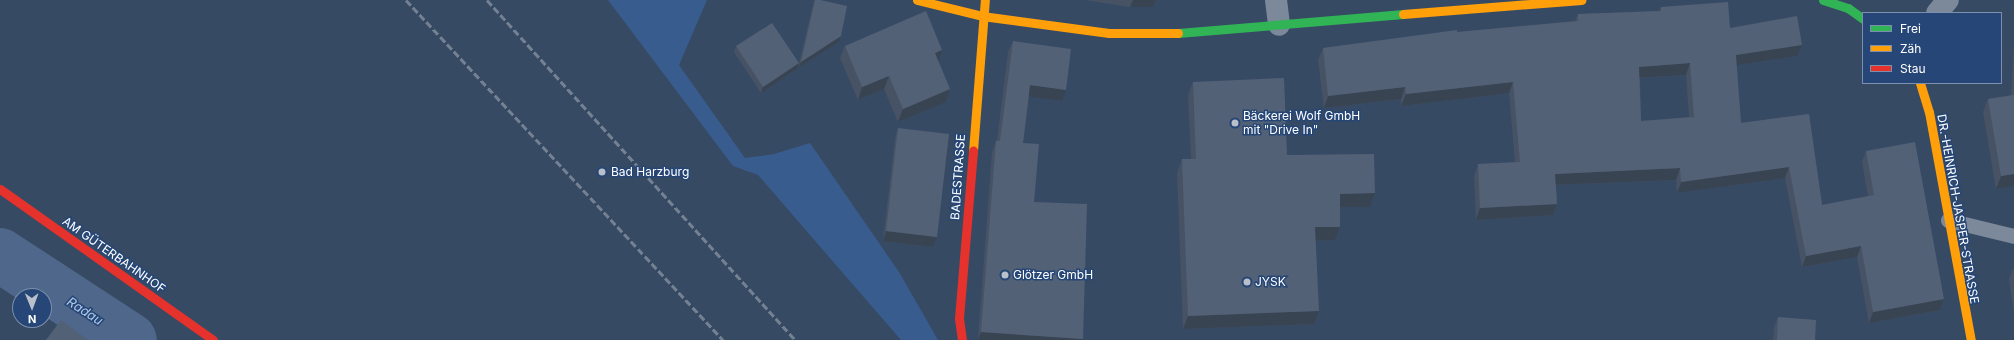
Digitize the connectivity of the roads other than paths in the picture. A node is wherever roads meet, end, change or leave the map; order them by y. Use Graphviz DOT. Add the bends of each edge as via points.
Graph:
graph roads {
  1 [pos="917,0"];
  2 [pos="985,0"];
  3 [pos="1276,0"];
  4 [pos="1581,0"];
  5 [pos="1823,0"];
  6 [pos="1948,0"];
  7 [pos="1938,12"];
  8 [pos="982,16"];
  9 [pos="1862,18"];
  10 [pos="1279,24"];
  11 [pos="1920,84"];
  12 [pos="0,189"];
  13 [pos="1948,220"];
  14 [pos="2014,236"];
  15 [pos="213,340"];
  16 [pos="962,340"];
  17 [pos="1970,340"];
  1 -- 8 [label="main road"];
  2 -- 8 [label="main road, BADESTRASSE"];
  3 -- 10 [label="street"];
  4 -- 10 [label="main road"];
  5 -- 9 [label="main road" via="1848,8"];
  6 -- 7 [label="street"];
  8 -- 10 [label="main road" via="1109,33 1173,33"];
  8 -- 16 [label="main road, BADESTRASSE" via="959,318"];
  11 -- 13 [label="main road, DR.-HEINRICH-JASPER-STRASSE" via="1929,112"];
  12 -- 15 [label="main road, AM GÜTERBAHNHOF"];
  13 -- 14 [label="lane"];
  13 -- 17 [label="main road, DR.-HEINRICH-JASPER-STRASSE"];
}
